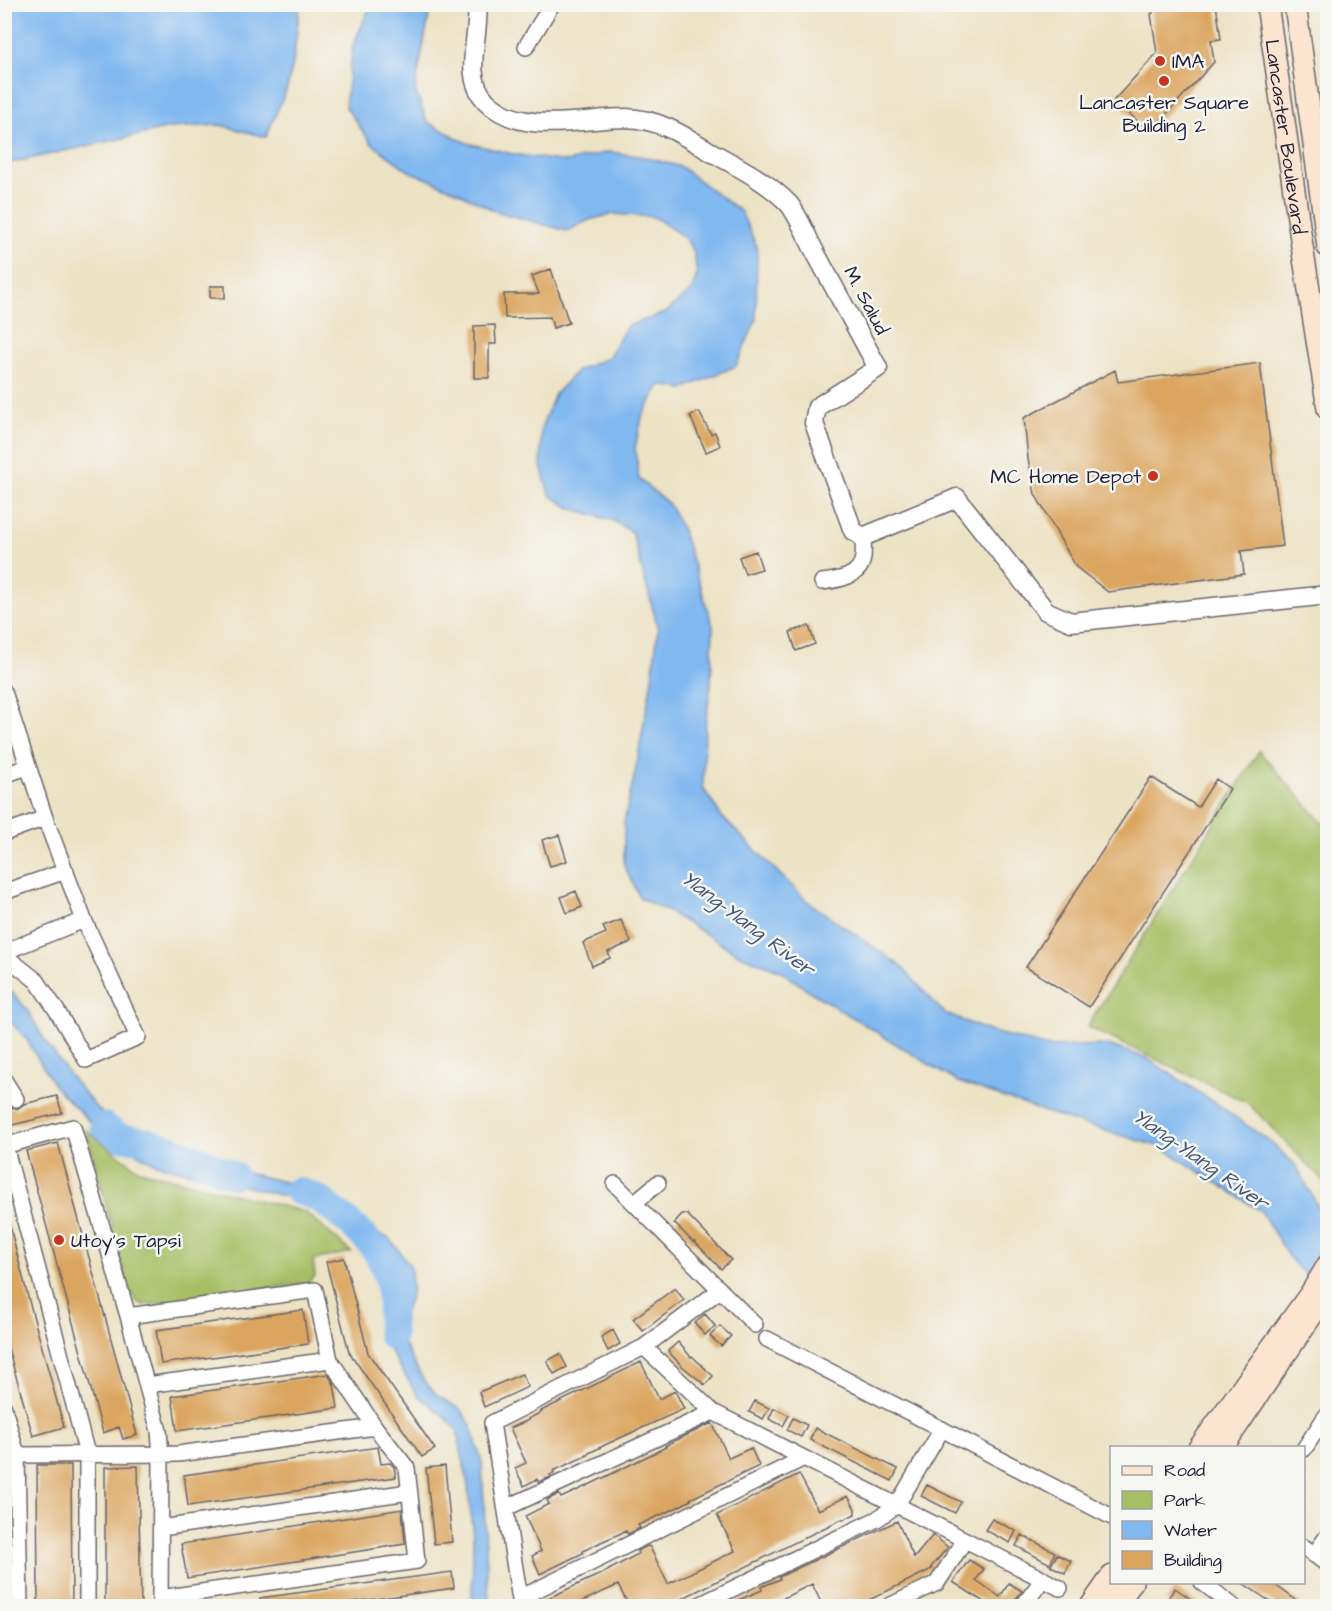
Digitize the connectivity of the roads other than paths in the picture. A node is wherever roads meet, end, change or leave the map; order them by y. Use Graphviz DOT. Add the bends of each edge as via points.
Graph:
graph roads {
  1 [pos="477,4"];
  2 [pos="552,4"];
  3 [pos="1267,4"];
  4 [pos="1294,4"];
  5 [pos="526,47"];
  6 [pos="1327,234"];
  7 [pos="1328,409"];
  8 [pos="863,537"];
  9 [pos="822,582"];
  10 [pos="1328,596"];
  11 [pos="4,692"];
  12 [pos="8,712"];
  13 [pos="28,767"];
  14 [pos="4,775"];
  15 [pos="45,818"];
  16 [pos="4,833"];
  17 [pos="66,871"];
  18 [pos="4,892"];
  19 [pos="84,920"];
  20 [pos="4,953"];
  21 [pos="5,1081"];
  22 [pos="16,1099"];
  23 [pos="5,1146"];
  24 [pos="658,1183"];
  25 [pos="615,1184"];
  26 [pos="634,1203"];
  27 [pos="1328,1265"];
  28 [pos="720,1290"];
  29 [pos="1319,1296"];
  30 [pos="128,1316"];
  31 [pos="755,1325"];
  32 [pos="767,1339"];
  33 [pos="644,1347"];
  34 [pos="330,1360"];
  35 [pos="147,1385"];
  36 [pos="4,1408"];
  37 [pos="713,1412"];
  38 [pos="1326,1416"];
  39 [pos="375,1427"];
  40 [pos="942,1429"];
  41 [pos="1200,1446"];
  42 [pos="1223,1446"];
  43 [pos="1305,1448"];
  44 [pos="87,1454"];
  45 [pos="17,1455"];
  46 [pos="161,1455"];
  47 [pos="804,1458"];
  48 [pos="410,1492"];
  49 [pos="897,1505"];
  50 [pos="506,1508"];
  51 [pos="1110,1516"];
  52 [pos="161,1528"];
  53 [pos="1328,1535"];
  54 [pos="966,1540"];
  55 [pos="1309,1551"];
  56 [pos="1328,1565"];
  57 [pos="1043,1579"];
  58 [pos="1110,1579"];
  59 [pos="1131,1584"];
  60 [pos="1205,1584"];
  61 [pos="1060,1588"];
  62 [pos="160,1602"];
  63 [pos="521,1602"];
  64 [pos="20,1606"];
  65 [pos="87,1606"];
  66 [pos="697,1606"];
  67 [pos="889,1606"];
  68 [pos="1023,1606"];
  69 [pos="1091,1606"];
  70 [pos="1116,1606"];
  71 [pos="1233,1606"];
  1 -- 8 [label="street, M. Salud" via="473,69 485,100 500,112 540,123 627,118 653,121 766,184 790,206 878,368 817,407 814,423 853,531"];
  2 -- 5 [label="street"];
  3 -- 7 [label="main road, Lancaster Boulevard"];
  4 -- 6 [label="main road, Lancaster Boulevard"];
  8 -- 9 [label="street" via="864,559 856,572 840,580"];
  8 -- 10 [label="street" via="957,498 1046,611 1071,622"];
  11 -- 12 [label="street"];
  12 -- 13 [label="street"];
  13 -- 14 [label="street"];
  13 -- 15 [label="street"];
  15 -- 16 [label="street"];
  15 -- 17 [label="street"];
  17 -- 18 [label="street"];
  17 -- 19 [label="street"];
  19 -- 20 [label="street"];
  19 -- 20 [label="street" via="138,1037 96,1056 86,1060 38,981"];
  21 -- 22 [label="street"];
  23 -- 30 [label="street" via="73,1127"];
  23 -- 44 [label="street"];
  24 -- 26 [label="street"];
  25 -- 26 [label="street"];
  26 -- 28 [label="street"];
  27 -- 29 [label="main road"];
  28 -- 31 [label="street"];
  28 -- 33 [label="street"];
  29 -- 41 [label="main road"];
  29 -- 42 [label="main road"];
  30 -- 34 [label="street" via="315,1290"];
  30 -- 35 [label="street"];
  32 -- 40 [label="street"];
  33 -- 37 [label="street"];
  33 -- 50 [label="street" via="492,1423"];
  34 -- 35 [label="street"];
  34 -- 39 [label="street"];
  35 -- 46 [label="street"];
  36 -- 45 [label="street"];
  37 -- 47 [label="street"];
  37 -- 50 [label="street"];
  38 -- 43 [label="street"];
  39 -- 46 [label="street"];
  39 -- 48 [label="street" via="407,1468"];
  40 -- 49 [label="street"];
  40 -- 51 [label="street"];
  44 -- 45 [label="street"];
  44 -- 46 [label="street"];
  44 -- 65 [label="street"];
  45 -- 64 [label="street"];
  46 -- 52 [label="street"];
  47 -- 49 [label="street"];
  47 -- 63 [label="street"];
  48 -- 52 [label="street"];
  48 -- 62 [label="street" via="417,1561"];
  49 -- 54 [label="street"];
  49 -- 66 [label="street" via="877,1519"];
  50 -- 63 [label="street"];
  52 -- 62 [label="street"];
  53 -- 55 [label="street"];
  54 -- 57 [label="street"];
  54 -- 67 [label="street" via="937,1583"];
  55 -- 56 [label="street"];
  57 -- 61 [label="street"];
  57 -- 68 [label="street"];
  58 -- 69 [label="main road"];
  59 -- 70 [label="main road"];
  60 -- 71 [label="street"];
}
